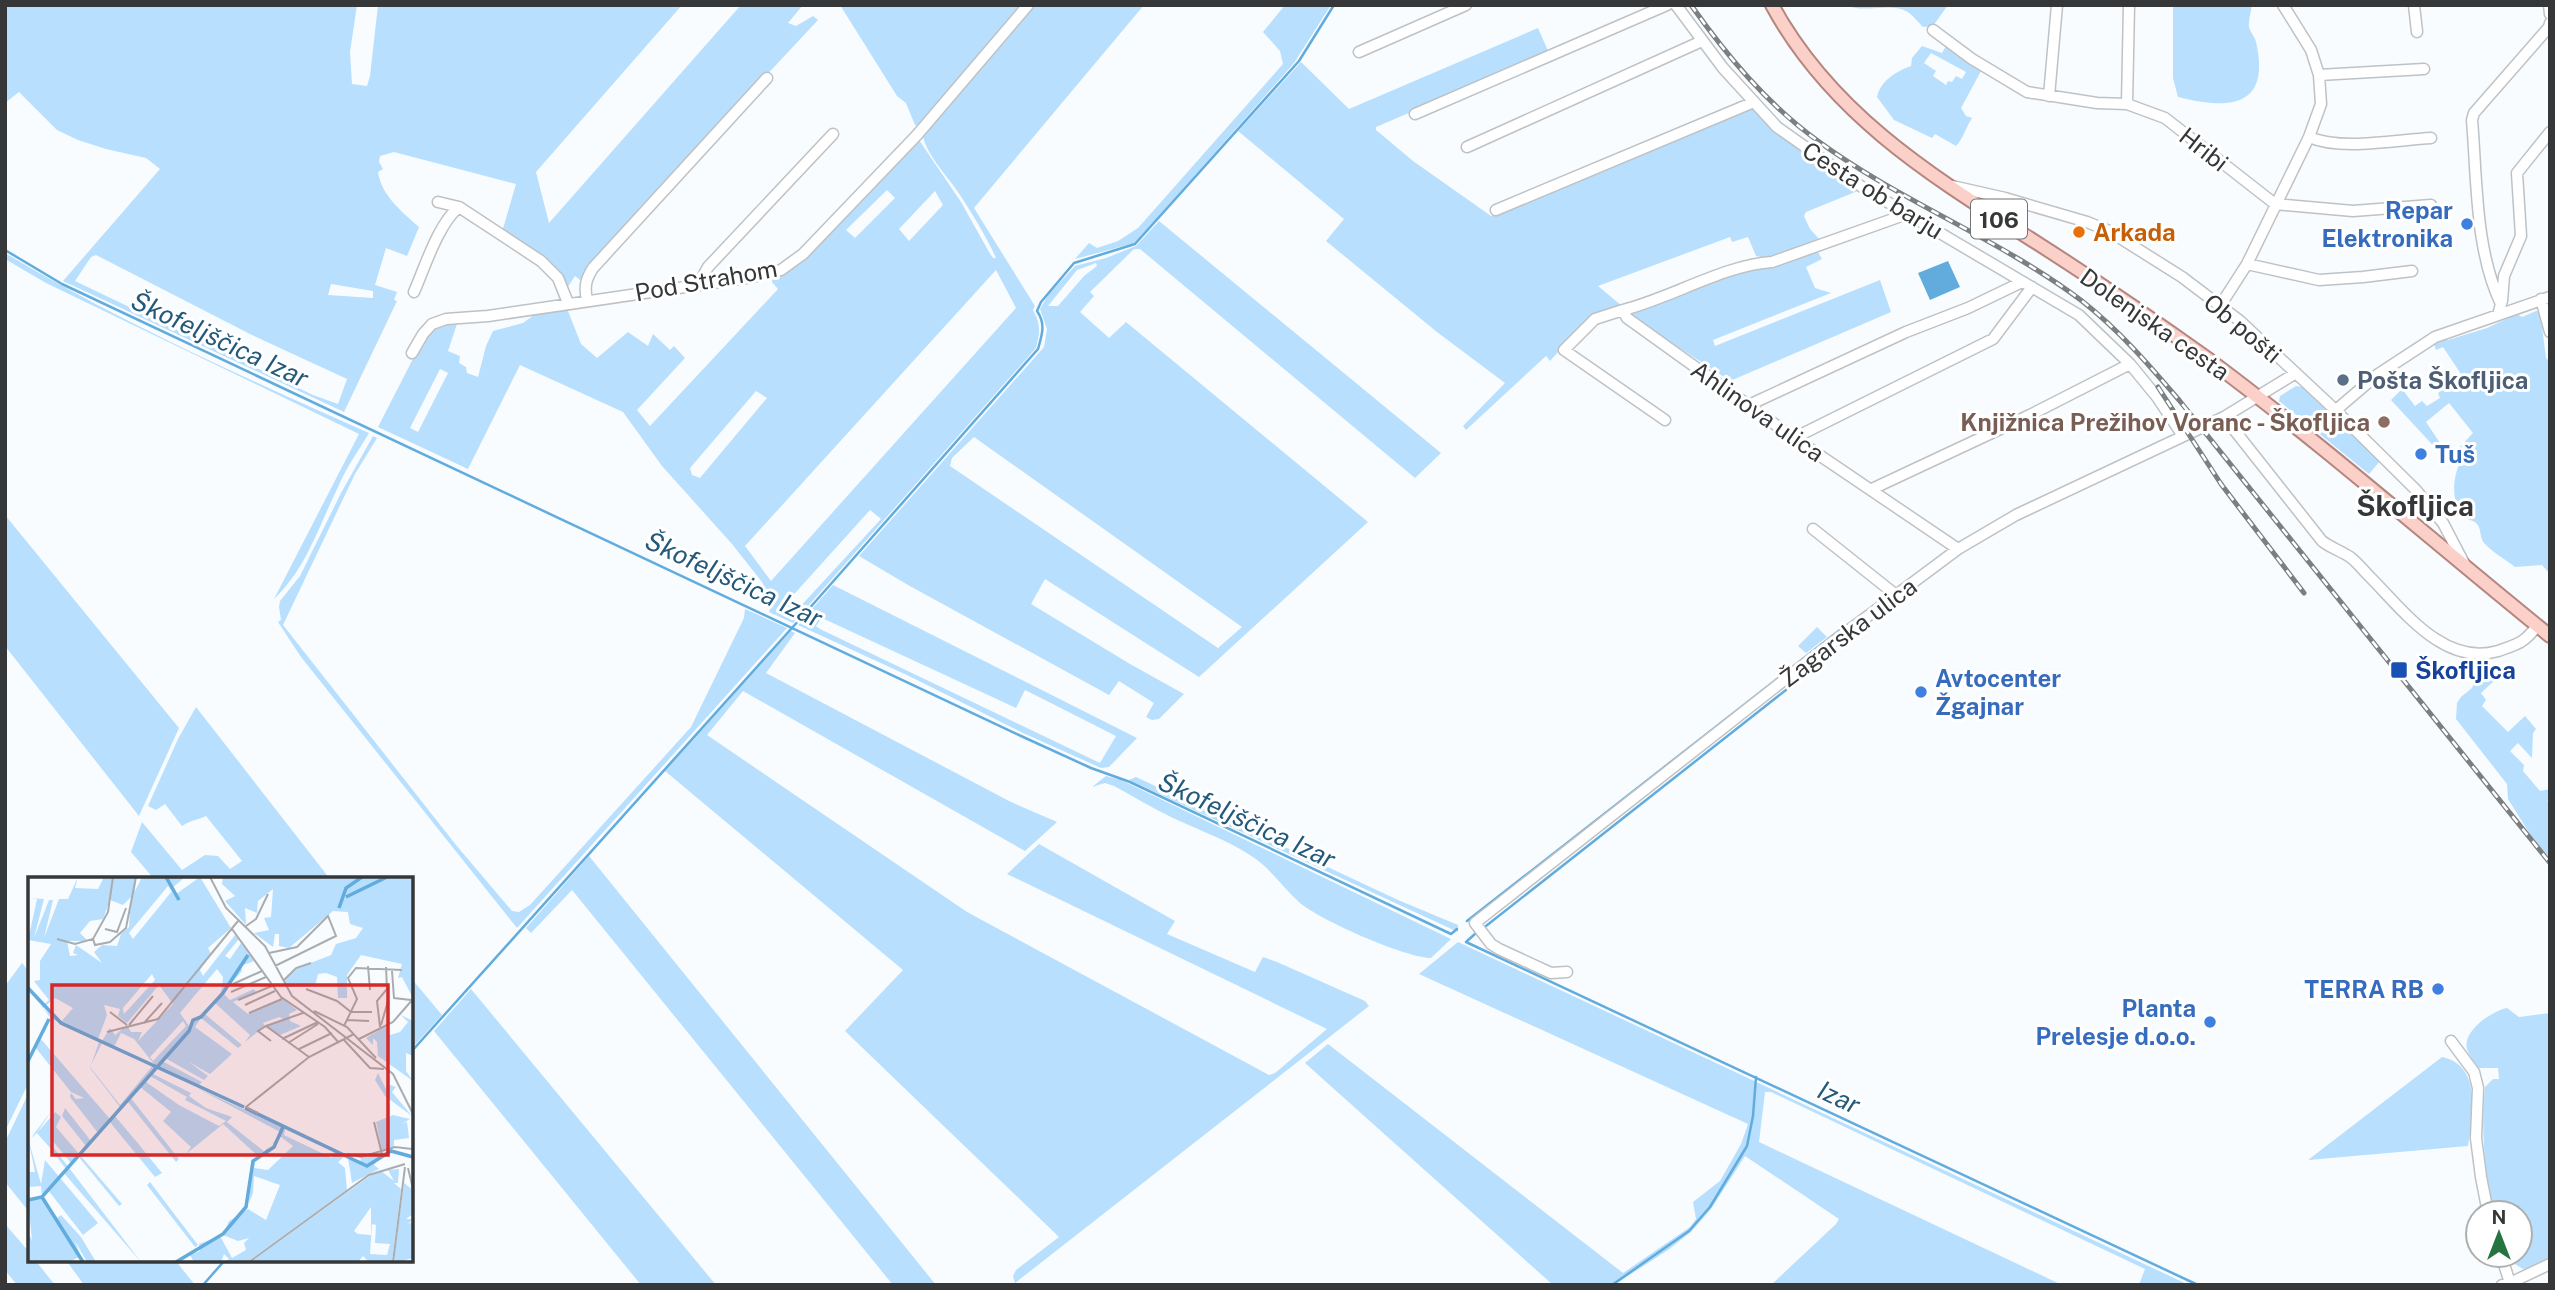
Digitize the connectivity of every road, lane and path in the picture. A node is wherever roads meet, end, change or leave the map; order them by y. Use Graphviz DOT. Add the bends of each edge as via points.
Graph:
graph roads {
  1 [pos="1028,5"];
  2 [pos="1466,5"];
  3 [pos="1667,5"];
  4 [pos="1676,5"];
  5 [pos="1772,5"];
  6 [pos="2057,5"];
  7 [pos="2129,5"];
  8 [pos="2283,5"];
  9 [pos="2414,5"];
  10 [pos="2549,5"];
  11 [pos="2550,14"];
  12 [pos="2550,23"];
  13 [pos="1933,30"];
  14 [pos="2417,32"];
  15 [pos="1702,41"];
  16 [pos="1359,51"];
  17 [pos="2424,69"];
  18 [pos="2319,75"];
  19 [pos="767,78"];
  20 [pos="2049,96"];
  21 [pos="1754,102"];
  22 [pos="2127,104"];
  23 [pos="1415,114"];
  24 [pos="2550,132"];
  25 [pos="833,134"];
  26 [pos="2309,137"];
  27 [pos="2431,138"];
  28 [pos="1466,147"];
  29 [pos="1947,186"];
  30 [pos="438,202"];
  31 [pos="2275,204"];
  32 [pos="2431,205"];
  33 [pos="459,207"];
  34 [pos="1496,210"];
  35 [pos="1907,214"];
  36 [pos="2247,264"];
  37 [pos="2412,271"];
  38 [pos="2022,282"];
  39 [pos="698,285"];
  40 [pos="2032,287"];
  41 [pos="414,292"];
  42 [pos="2545,298"];
  43 [pos="587,300"];
  44 [pos="568,303"];
  45 [pos="2220,306"];
  46 [pos="2500,309"];
  47 [pos="1623,310"];
  48 [pos="2550,332"];
  49 [pos="412,353"];
  50 [pos="2130,364"];
  51 [pos="2296,373"];
  52 [pos="2257,398"];
  53 [pos="1749,405"];
  54 [pos="2336,410"];
  55 [pos="2224,417"];
  56 [pos="1665,421"];
  57 [pos="2183,436"];
  58 [pos="1794,438"];
  59 [pos="1872,489"];
  60 [pos="1813,529"];
  61 [pos="1958,549"];
  62 [pos="2468,571"];
  63 [pos="1896,595"];
  64 [pos="2537,625"];
  65 [pos="2550,636"];
  66 [pos="1567,972"];
  67 [pos="2451,1041"];
  68 [pos="2486,1199"];
  69 [pos="2550,1264"];
  70 [pos="2506,1284"];
  1 -- 39 [label="street, Pod Strahom" via="918,135 803,254 781,270"];
  2 -- 16 [label="street"];
  3 -- 23 [label="street"];
  4 -- 15 [label="street, Cesta ob barju"];
  5 -- 29 [label="main road, Dolenjska cesta / 106" via="1799,47 1855,113"];
  6 -- 20 [label="street"];
  7 -- 22 [label="street"];
  8 -- 18 [label="street" via="2311,50"];
  9 -- 14 [label="street"];
  10 -- 11 [label="street"];
  12 -- 46 [label="street" via="2472,120 2483,247"];
  13 -- 20 [label="street, Hribi" via="2005,80 2027,92"];
  15 -- 21 [label="street, Cesta ob barju"];
  15 -- 28 [label="street"];
  17 -- 18 [label="street"];
  18 -- 26 [label="street" via="2321,104"];
  19 -- 43 [label="street" via="593,268 584,289"];
  20 -- 22 [label="street, Hribi"];
  21 -- 34 [label="street"];
  21 -- 35 [label="street, Cesta ob barju" via="1817,158"];
  22 -- 31 [label="street, Hribi" via="2165,118"];
  24 -- 46 [label="street" via="2517,173 2521,236 2504,276"];
  25 -- 39 [label="street" via="708,267"];
  26 -- 27 [label="street" via="2342,144"];
  26 -- 31 [label="street"];
  29 -- 45 [label="street, Ob pošti" via="2098,226"];
  29 -- 52 [label="main road, Dolenjska cesta / 106" via="2101,284"];
  30 -- 33 [label="street"];
  31 -- 32 [label="street" via="2353,211"];
  31 -- 36 [label="street"];
  33 -- 41 [label="street" via="444,226"];
  33 -- 44 [label="street" via="553,270"];
  35 -- 38 [label="street, Cesta ob barju"];
  35 -- 47 [label="street" via="1772,262 1751,263"];
  36 -- 37 [label="street" via="2319,280"];
  36 -- 45 [label="street"];
  38 -- 40 [label="street, Cesta ob barju"];
  38 -- 53 [label="street"];
  39 -- 43 [label="street, Pod Strahom"];
  40 -- 50 [label="street, Cesta ob barju" via="2079,315"];
  40 -- 58 [label="street" via="1993,339"];
  42 -- 46 [label="street"];
  42 -- 48 [label="street"];
  43 -- 44 [label="street, Pod Strahom"];
  44 -- 49 [label="street, Pod Strahom" via="446,319 432,324"];
  45 -- 51 [label="street, Ob pošti"];
  46 -- 54 [label="street" via="2435,337 2377,375"];
  47 -- 53 [label="street, Ahlinova ulica" via="1627,318"];
  47 -- 56 [label="street" via="1595,319 1564,350"];
  50 -- 57 [label="street, Cesta ob barju"];
  50 -- 59 [label="street"];
  51 -- 52 [label="street, Žagarska ulica"];
  51 -- 54 [label="street, Ob pošti"];
  52 -- 55 [label="street, Žagarska ulica"];
  52 -- 62 [label="main road, Dolenjska cesta / 106"];
  53 -- 58 [label="street, Ahlinova ulica"];
  54 -- 62 [label="street, Ob pošti" via="2443,523"];
  55 -- 57 [label="street, Žagarska ulica"];
  55 -- 64 [label="street, Dolenjska cesta" via="2322,541 2351,558 2422,629 2448,647 2472,655 2489,653 2525,642"];
  57 -- 61 [label="street, Žagarska ulica" via="2017,515"];
  58 -- 59 [label="street, Ahlinova ulica"];
  59 -- 61 [label="street, Ahlinova ulica"];
  60 -- 63 [label="street"];
  61 -- 63 [label="street, Žagarska ulica"];
  62 -- 64 [label="main road, Dolenjska cesta / 106"];
  63 -- 66 [label="street, Žagarska ulica" via="1475,923 1499,949 1551,973"];
  64 -- 65 [label="main road, Dolenjska cesta / 106"];
  67 -- 68 [label="street" via="2474,1072 2478,1088 2476,1138"];
  69 -- 70 [label="street"];
}
